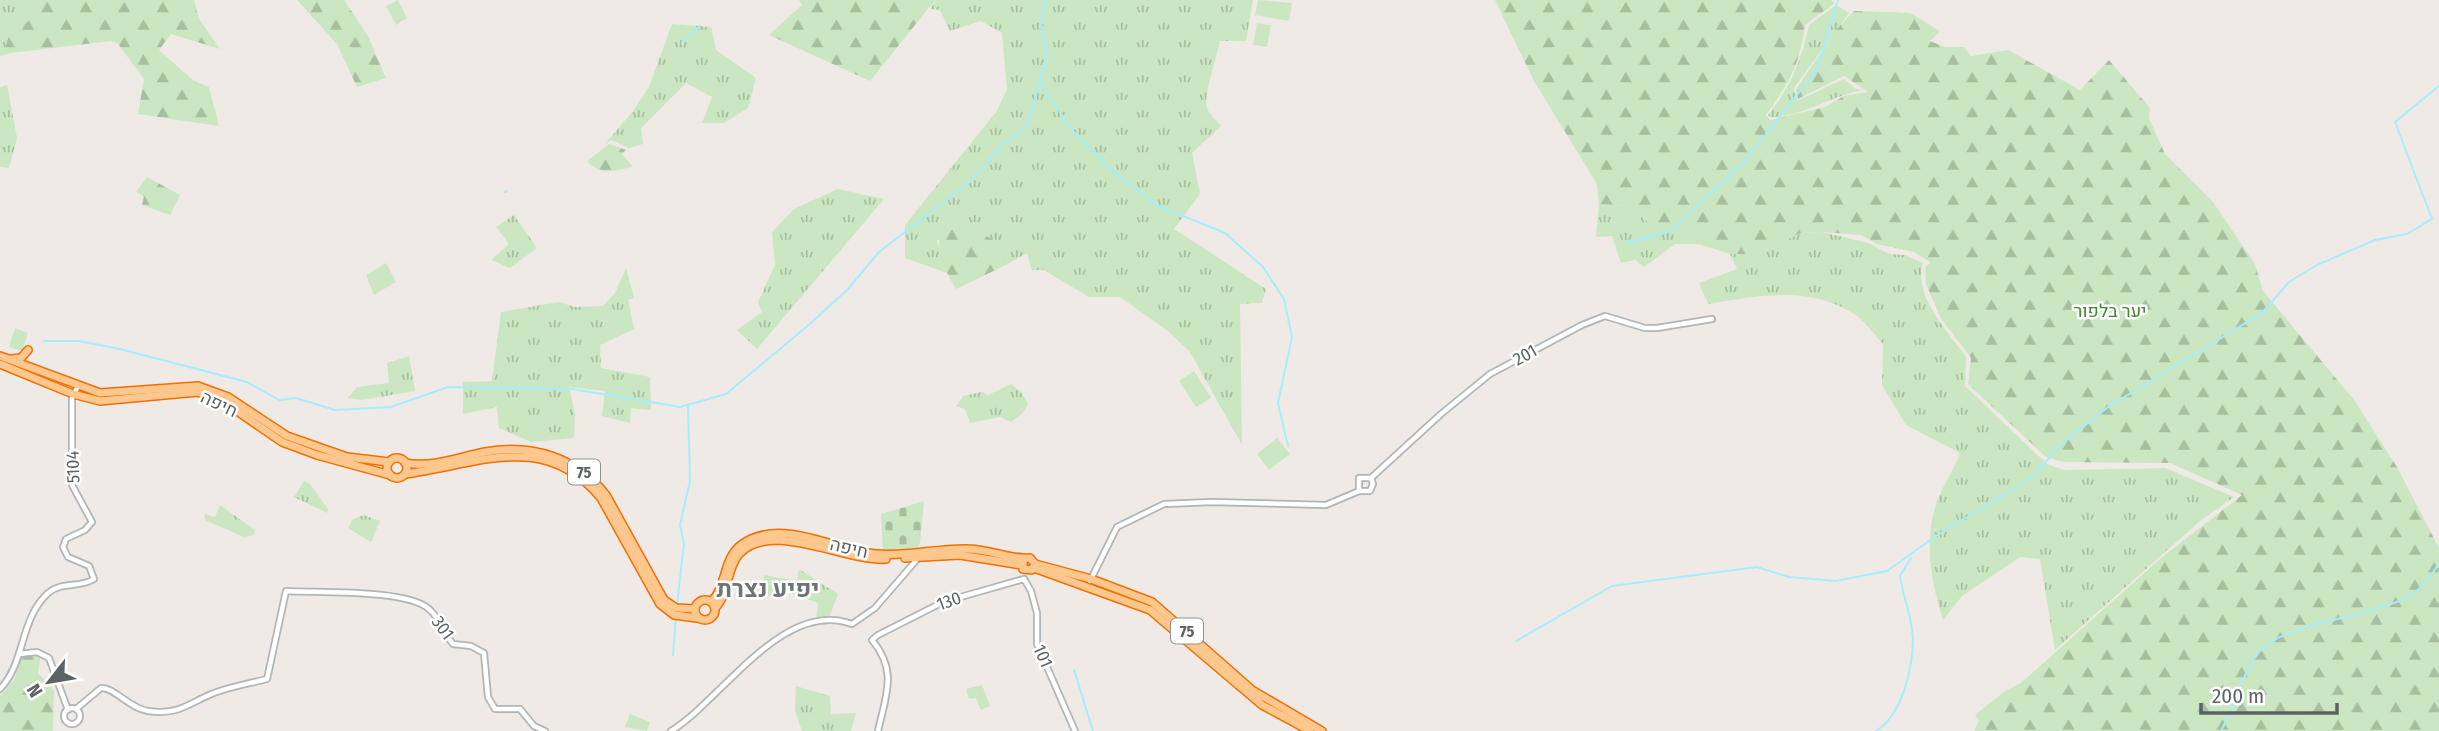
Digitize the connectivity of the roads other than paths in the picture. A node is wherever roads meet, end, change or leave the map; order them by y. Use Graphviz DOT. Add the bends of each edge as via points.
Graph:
graph roads {
  1 [pos="1712,319"];
  2 [pos="28,350"];
  3 [pos="0,356"];
  4 [pos="9,359"];
  5 [pos="0,364"];
  6 [pos="78,386"];
  7 [pos="76,395"];
  8 [pos="388,463"];
  9 [pos="405,463"];
  10 [pos="405,474"];
  11 [pos="390,475"];
  12 [pos="1371,478"];
  13 [pos="1359,491"];
  14 [pos="920,557"];
  15 [pos="1027,568"];
  16 [pos="1089,582"];
  17 [pos="714,604"];
  18 [pos="695,608"];
  19 [pos="697,618"];
  20 [pos="19,654"];
  21 [pos="0,689"];
  22 [pos="76,709"];
  23 [pos="68,710"];
  24 [pos="545,731"];
  25 [pos="671,731"];
  26 [pos="878,731"];
  27 [pos="1075,731"];
  28 [pos="1310,731"];
  29 [pos="1322,731"];
  1 -- 12 [label="street, 201" via="1645,328 1605,316 1582,325 1490,374"];
  2 -- 4 [label="highway" via="21,358"];
  3 -- 4 [label="highway, חיפה / 75"];
  4 -- 6 [label="highway, חיפה / 75"];
  5 -- 7 [label="highway, חיפה"];
  6 -- 7 [label="street, 5104"];
  6 -- 8 [label="highway, חיפה / 75" via="111,394 198,386 228,397 287,436 347,457"];
  7 -- 11 [label="highway, חיפה" via="111,401 198,392 224,402 282,442"];
  7 -- 20 [label="street, 5104" via="72,485 92,522 66,539 63,547 68,557 89,566 94,579 49,592 23,632"];
  8 -- 9 [label="highway, 75" via="397,458"];
  8 -- 11 [label="highway"];
  9 -- 10 [label="highway"];
  9 -- 18 [label="highway, 75" via="424,465 508,450 567,460 606,495 664,600 676,608"];
  10 -- 11 [label="highway"];
  10 -- 19 [label="highway" via="503,456 548,459 565,466 601,498 660,604 674,615"];
  12 -- 13 [label="street" via="1370,491"];
  12 -- 13 [label="street" via="1359,478"];
  13 -- 16 [label="street" via="1326,505 1164,504 1117,527"];
  14 -- 15 [label="highway, חיפה / 75" via="960,555"];
  14 -- 17 [label="highway, חיפה / 75" via="867,560 802,543 759,543 746,548 734,561 722,598"];
  14 -- 25 [label="street" via="866,615 852,624 807,624 781,637"];
  15 -- 16 [label="highway, 75"];
  15 -- 17 [label="highway, חיפה / 75" via="984,550 878,555 769,534 743,543 735,551"];
  15 -- 26 [label="street, 130" via="943,602 872,640 886,658 888,671"];
  15 -- 27 [label="street, 101" via="1037,613 1037,644"];
  16 -- 28 [label="highway, 75" via="1150,610 1262,705"];
  16 -- 29 [label="highway, 75" via="1152,602 1252,690"];
  17 -- 18 [label="highway" via="704,601"];
  17 -- 19 [label="highway" via="706,618"];
  18 -- 19 [label="highway"];
  20 -- 21 [label="street, 5104" via="12,675"];
  20 -- 23 [label="street" via="37,652 49,658"];
  22 -- 23 [label="street"];
  22 -- 23 [label="street" via="80,717 74,724 66,720"];
  22 -- 24 [label="street, 301" via="101,688 109,688 134,707 161,712 191,707 209,695 267,679 286,591 401,597 421,603 453,644 484,653 488,697 495,709 520,709 534,726"];
}
